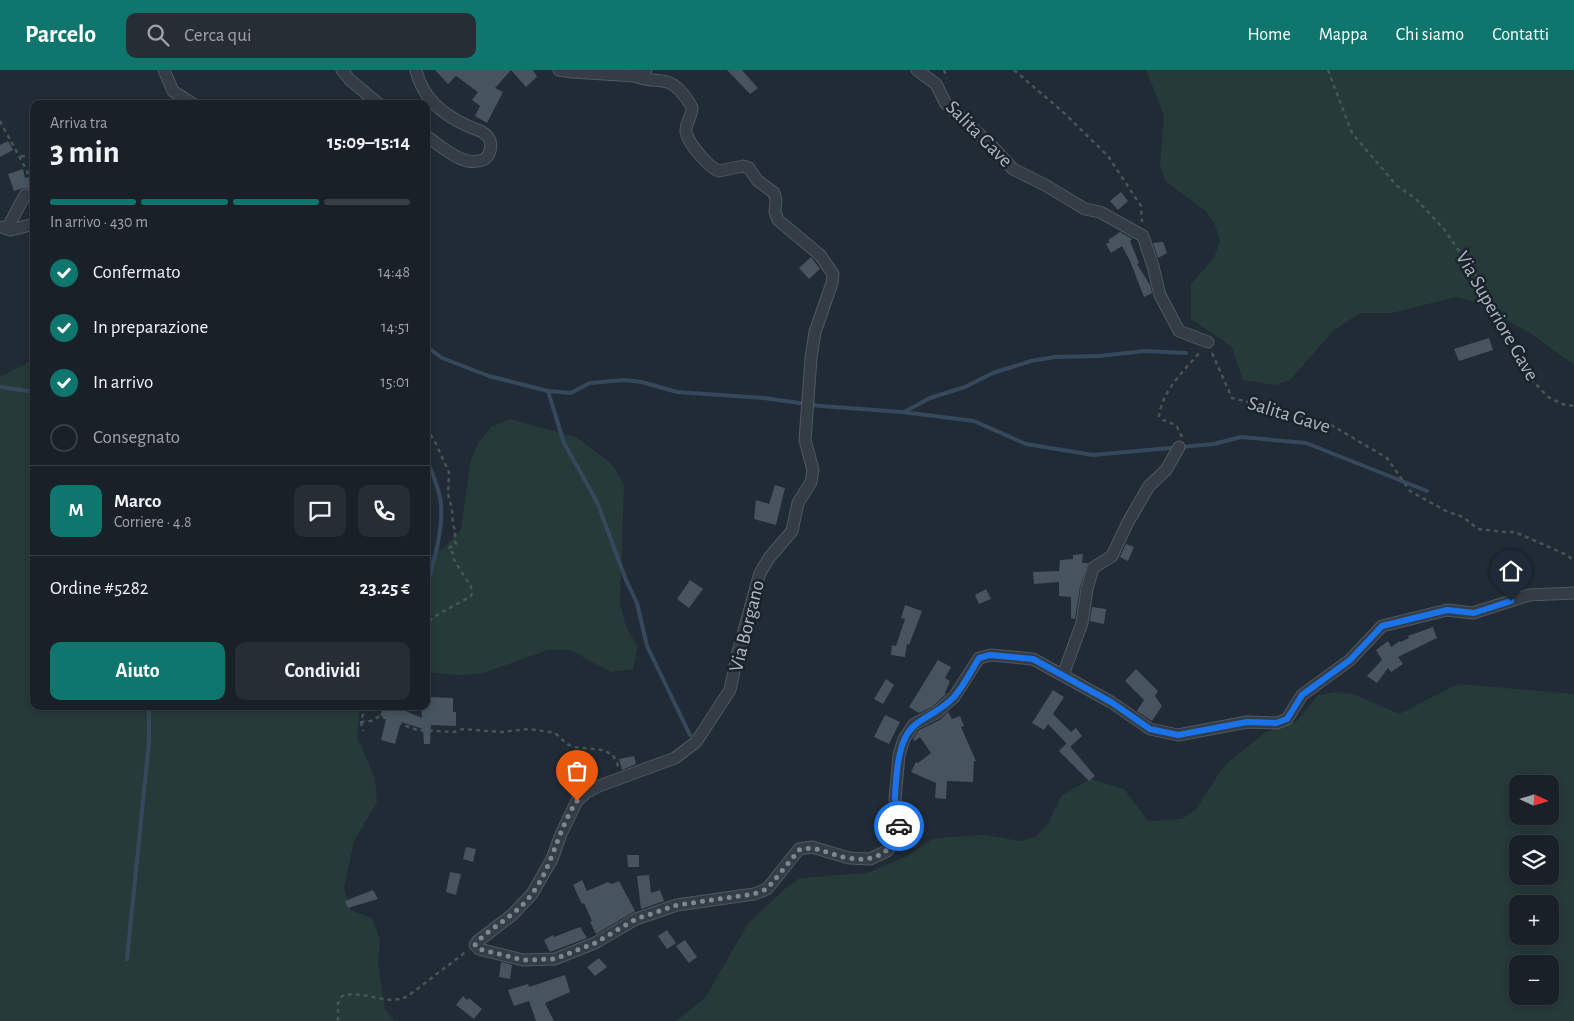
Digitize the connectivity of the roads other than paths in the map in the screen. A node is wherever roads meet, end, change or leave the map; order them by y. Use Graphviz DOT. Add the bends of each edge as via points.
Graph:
graph roads {
  1 [pos="164,70"];
  2 [pos="342,70"];
  3 [pos="416,70"];
  4 [pos="559,70"];
  5 [pos="646,70"];
  6 [pos="917,70"];
  7 [pos="635,76"];
  8 [pos="187,100"];
  9 [pos="374,100"];
  10 [pos="430,139"];
  11 [pos="25,195"];
  12 [pos="30,225"];
  13 [pos="4,228"];
  14 [pos="1208,342"];
  15 [pos="1179,447"];
  16 [pos="1574,593"];
  17 [pos="1063,675"];
  1 -- 8 [label="street" via="173,90"];
  2 -- 9 [label="street"];
  3 -- 10 [label="street" via="421,87 436,105 457,121 487,135 491,148 485,158 469,162"];
  4 -- 7 [label="street"];
  5 -- 7 [label="street"];
  6 -- 14 [label="street, Salita Gave" via="936,84 946,104 1013,169 1086,210 1100,212 1142,236 1160,295 1179,331"];
  7 -- 17 [label="street, Via Borgano" via="666,81 677,88 692,108 687,134 709,165 719,171 743,166 749,168 774,193 778,220 820,255 833,274 815,332 811,358 805,440 813,470 811,482 798,503 792,531 760,573 730,690 696,742 675,758 586,792 572,809 552,859 532,894 475,945 482,951 523,960 555,959 595,943 636,919 677,905 754,894 767,889 800,849 812,847 849,858 870,859 887,851 897,837 901,820 895,799 899,755 904,739 914,724 936,713 954,696 979,658 990,655 1033,659"];
  11 -- 13 [label="street"];
  12 -- 13 [label="street"];
  15 -- 17 [label="street" via="1166,470 1149,486 1112,556 1093,568 1082,623"];
  16 -- 17 [label="street" via="1530,595 1474,613 1447,610 1382,626 1350,660 1302,695 1287,719 1276,723 1247,722 1178,735 1150,729"];
}
